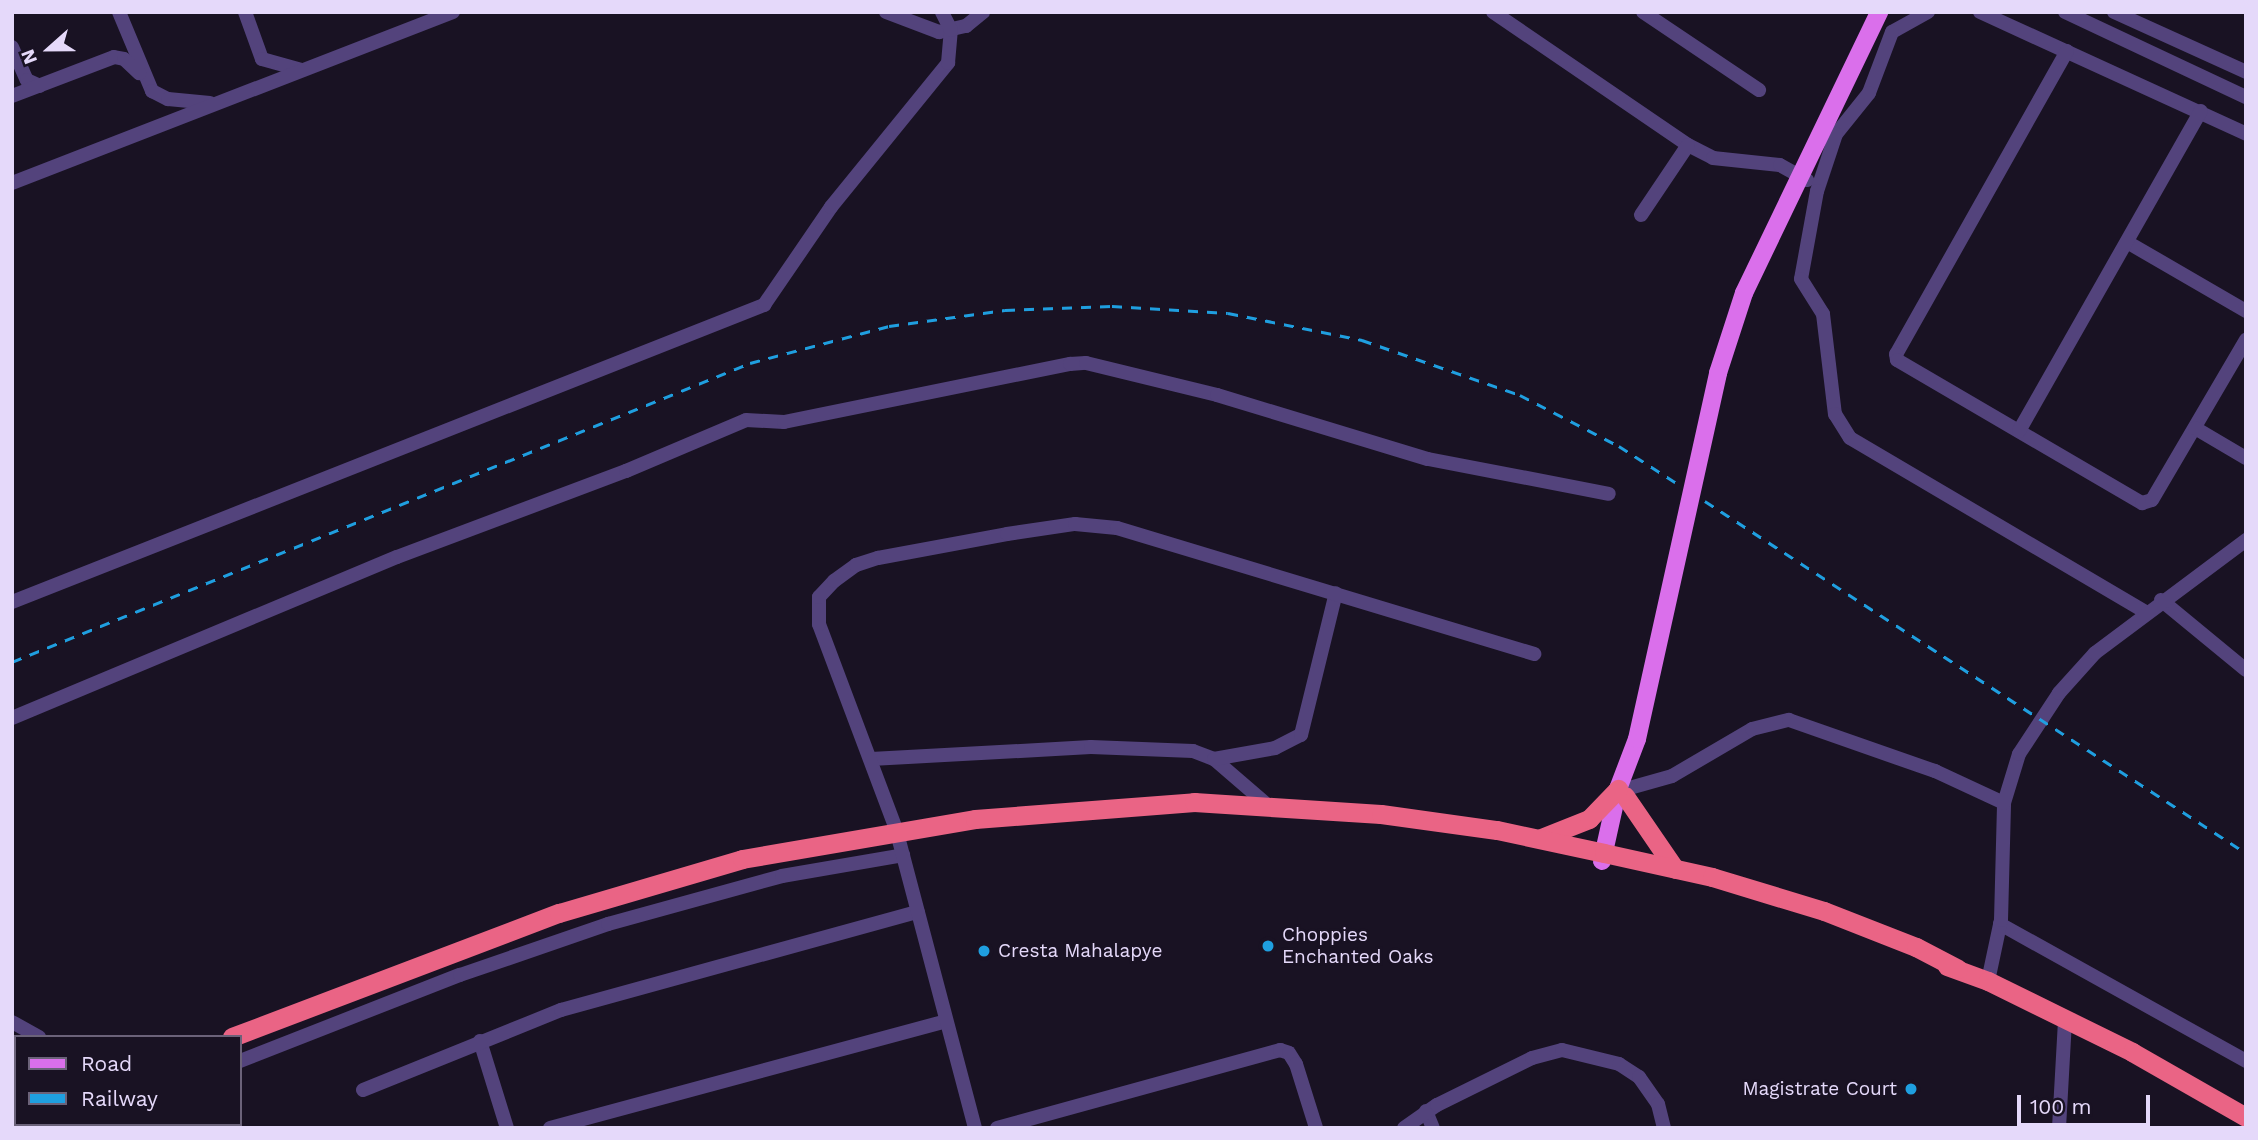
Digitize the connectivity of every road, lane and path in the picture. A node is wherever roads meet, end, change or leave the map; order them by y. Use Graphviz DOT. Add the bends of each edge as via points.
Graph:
graph roads {
  1 [pos="119,12"];
  2 [pos="245,12"];
  3 [pos="886,12"];
  4 [pos="942,12"];
  5 [pos="983,12"];
  6 [pos="1493,12"];
  7 [pos="1643,12"];
  8 [pos="1880,12"];
  9 [pos="1928,12"];
  10 [pos="1980,12"];
  11 [pos="2065,12"];
  12 [pos="2114,12"];
  13 [pos="446,13"];
  14 [pos="951,30"];
  15 [pos="12,47"];
  16 [pos="2067,51"];
  17 [pos="304,70"];
  18 [pos="2246,72"];
  19 [pos="143,76"];
  20 [pos="40,86"];
  21 [pos="1759,90"];
  22 [pos="12,96"];
  23 [pos="2246,97"];
  24 [pos="215,104"];
  25 [pos="2201,111"];
  26 [pos="2246,134"];
  27 [pos="1688,145"];
  28 [pos="1799,173"];
  29 [pos="12,183"];
  30 [pos="1817,191"];
  31 [pos="1641,215"];
  32 [pos="2127,242"];
  33 [pos="2246,311"];
  34 [pos="2246,340"];
  35 [pos="2195,428"];
  36 [pos="2018,431"];
  37 [pos="2246,458"];
  38 [pos="1609,494"];
  39 [pos="2244,544"];
  40 [pos="1336,593"];
  41 [pos="2161,600"];
  42 [pos="12,602"];
  43 [pos="2145,612"];
  44 [pos="1534,654"];
  45 [pos="2246,670"];
  46 [pos="12,718"];
  47 [pos="871,759"];
  48 [pos="1214,759"];
  49 [pos="1623,791"];
  50 [pos="2004,803"];
  51 [pos="1272,809"];
  52 [pos="896,829"];
  53 [pos="1537,839"];
  54 [pos="903,855"];
  55 [pos="1609,859"];
  56 [pos="1675,869"];
  57 [pos="918,912"];
  58 [pos="2000,924"];
  59 [pos="1958,969"];
  60 [pos="1988,981"];
  61 [pos="2065,1019"];
  62 [pos="946,1021"];
  63 [pos="12,1022"];
  64 [pos="35,1035"];
  65 [pos="237,1035"];
  66 [pos="480,1041"];
  67 [pos="242,1060"];
  68 [pos="2246,1061"];
  69 [pos="363,1090"];
  70 [pos="1426,1111"];
  71 [pos="2246,1117"];
  72 [pos="507,1128"];
  73 [pos="550,1128"];
  74 [pos="975,1128"];
  75 [pos="997,1128"];
  76 [pos="1316,1128"];
  77 [pos="1405,1128"];
  78 [pos="1433,1128"];
  79 [pos="1664,1128"];
  80 [pos="2059,1128"];
  1 -- 19 [label="street"];
  2 -- 17 [label="street" via="262,59"];
  3 -- 14 [label="street" via="919,26"];
  4 -- 14 [label="street"];
  5 -- 14 [label="street"];
  6 -- 27 [label="street"];
  7 -- 21 [label="street"];
  8 -- 28 [label="main road"];
  9 -- 30 [label="street" via="1892,32 1869,93 1833,141"];
  10 -- 16 [label="street"];
  11 -- 23 [label="street"];
  12 -- 18 [label="street"];
  13 -- 17 [label="street"];
  14 -- 42 [label="street" via="948,62 831,207 764,305"];
  15 -- 20 [label="street" via="27,80"];
  16 -- 25 [label="street"];
  16 -- 36 [label="street" via="1896,356"];
  17 -- 24 [label="street"];
  19 -- 20 [label="street" via="124,58 114,57"];
  19 -- 24 [label="street" via="160,97"];
  20 -- 22 [label="street"];
  24 -- 29 [label="street"];
  25 -- 26 [label="street"];
  25 -- 32 [label="street"];
  27 -- 28 [label="street" via="1713,158 1780,165"];
  27 -- 31 [label="street"];
  28 -- 30 [label="street"];
  28 -- 49 [label="main road" via="1744,293 1718,373"];
  30 -- 43 [label="street" via="1801,279 1823,314 1833,404 1850,438"];
  32 -- 33 [label="street"];
  32 -- 36 [label="street"];
  34 -- 35 [label="street"];
  35 -- 36 [label="street" via="2152,500 2142,503"];
  35 -- 37 [label="street"];
  38 -- 46 [label="street" via="1428,459 1217,395 1086,363 1070,364 784,422 746,420 626,471 397,557"];
  39 -- 41 [label="street"];
  40 -- 44 [label="street"];
  40 -- 47 [label="street" via="1117,528 1075,524 856,565 820,597 819,624"];
  40 -- 48 [label="street" via="1301,735 1275,748"];
  41 -- 43 [label="street"];
  41 -- 45 [label="street"];
  43 -- 50 [label="street" via="2095,653 2059,693 2019,754"];
  47 -- 48 [label="street" via="1091,747 1193,751"];
  47 -- 52 [label="street"];
  48 -- 51 [label="street"];
  49 -- 50 [label="street" via="1672,776 1752,729 1789,720 1935,771"];
  49 -- 53 [label="highway" via="1589,819"];
  49 -- 55 [label="main road"];
  49 -- 56 [label="highway"];
  50 -- 58 [label="street"];
  51 -- 52 [label="highway" via="1140,809 975,818"];
  51 -- 53 [label="highway" via="1381,814"];
  51 -- 55 [label="highway"];
  52 -- 54 [label="street"];
  52 -- 65 [label="highway" via="742,859 635,889 488,938"];
  53 -- 55 [label="highway"];
  54 -- 57 [label="street"];
  54 -- 67 [label="street" via="782,876 608,925 460,975"];
  55 -- 56 [label="highway"];
  55 -- 59 [label="highway"];
  56 -- 59 [label="highway" via="1824,911 1916,947"];
  57 -- 62 [label="street"];
  57 -- 66 [label="street" via="561,1010"];
  58 -- 60 [label="street"];
  58 -- 68 [label="street"];
  59 -- 60 [label="highway"];
  60 -- 61 [label="highway"];
  61 -- 71 [label="highway"];
  61 -- 80 [label="street"];
  62 -- 73 [label="street"];
  62 -- 74 [label="street"];
  63 -- 64 [label="street"];
  66 -- 69 [label="street"];
  66 -- 72 [label="street"];
  70 -- 77 [label="street"];
  70 -- 78 [label="street"];
  70 -- 79 [label="street" via="1532,1058 1562,1050 1619,1064 1639,1077 1658,1104"];
  75 -- 76 [label="street" via="1280,1050 1289,1053 1296,1064"];
}
